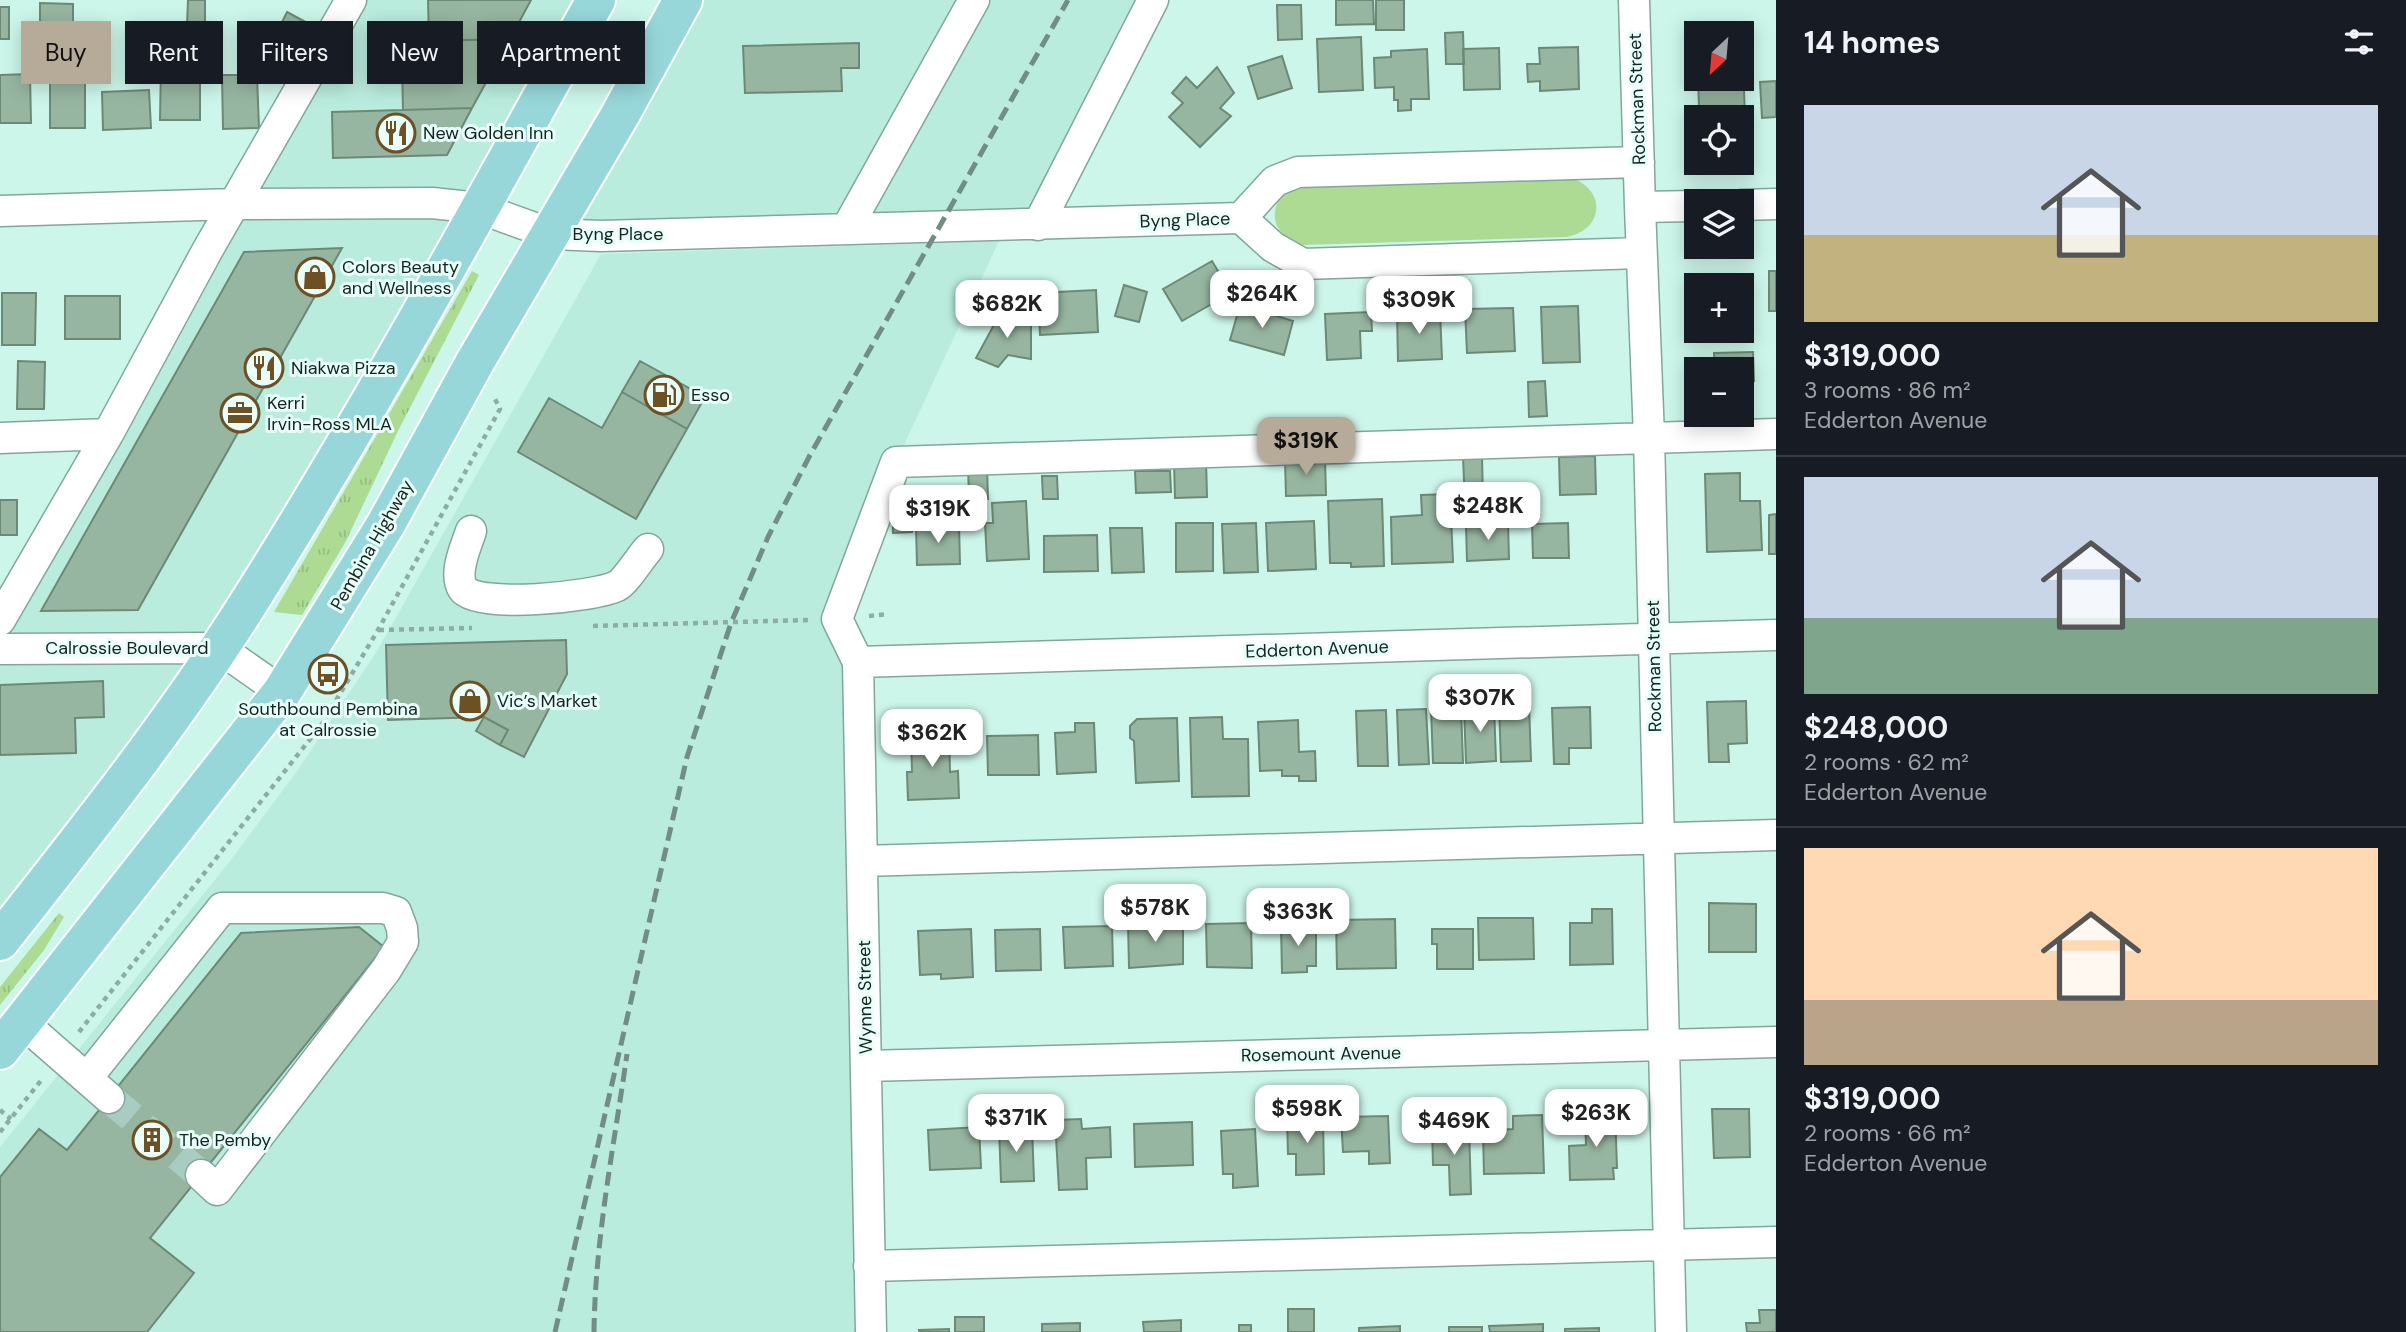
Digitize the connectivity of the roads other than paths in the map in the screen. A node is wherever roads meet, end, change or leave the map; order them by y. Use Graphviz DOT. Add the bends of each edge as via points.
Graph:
graph roads {
  1 [pos="351,0"];
  2 [pos="596,0"];
  3 [pos="683,0"];
  4 [pos="974,0"];
  5 [pos="1153,0"];
  6 [pos="1634,0"];
  7 [pos="1639,162"];
  8 [pos="234,204"];
  9 [pos="1776,204"];
  10 [pos="1754,205"];
  11 [pos="1684,206"];
  12 [pos="479,208"];
  13 [pos="1640,208"];
  14 [pos="0,211"];
  15 [pos="1241,218"];
  16 [pos="1038,225"];
  17 [pos="847,228"];
  18 [pos="551,234"];
  19 [pos="1641,253"];
  20 [pos="108,434"];
  21 [pos="1776,434"];
  22 [pos="0,438"];
  23 [pos="1649,438"];
  24 [pos="471,531"];
  25 [pos="648,549"];
  26 [pos="0,620"];
  27 [pos="1776,635"];
  28 [pos="1654,638"];
  29 [pos="219,648"];
  30 [pos="0,649"];
  31 [pos="858,662"];
  32 [pos="282,692"];
  33 [pos="1776,835"];
  34 [pos="1658,838"];
  35 [pos="862,860"];
  36 [pos="0,941"];
  37 [pos="11,1036"];
  38 [pos="1776,1042"];
  39 [pos="1663,1045"];
  40 [pos="866,1066"];
  41 [pos="201,1175"];
  42 [pos="1776,1242"];
  43 [pos="1669,1245"];
  44 [pos="869,1266"];
  45 [pos="871,1332"];
  46 [pos="1671,1332"];
  1 -- 8 [label="street"];
  2 -- 12 [label="main road"];
  3 -- 18 [label="main road, Pembina Highway"];
  4 -- 17 [label="street"];
  5 -- 16 [label="street"];
  6 -- 7 [label="street, Rockman Street"];
  7 -- 13 [label="street, Rockman Street"];
  7 -- 15 [label="street, Byng Place" via="1298,172 1275,181"];
  8 -- 12 [label="street, Byng Place" via="432,203"];
  8 -- 14 [label="street, Byng Place"];
  8 -- 20 [label="street"];
  9 -- 10 [label="street"];
  11 -- 13 [label="street"];
  12 -- 18 [label="street, Byng Place"];
  12 -- 29 [label="main road" via="330,472"];
  13 -- 19 [label="street, Rockman Street"];
  15 -- 16 [label="street, Byng Place"];
  15 -- 19 [label="street, Byng Place" via="1273,247 1303,264"];
  16 -- 17 [label="street, Byng Place"];
  17 -- 18 [label="street, Byng Place"];
  18 -- 32 [label="main road, Pembina Highway" via="386,524"];
  19 -- 23 [label="street, Rockman Street"];
  20 -- 22 [label="street"];
  20 -- 26 [label="street"];
  21 -- 23 [label="street"];
  23 -- 28 [label="street, Rockman Street"];
  23 -- 31 [label="street" via="896,462 837,620"];
  24 -- 25 [label="street" via="459,573 462,589 472,597 499,600 570,597 619,585"];
  27 -- 28 [label="street, Edderton Avenue"];
  28 -- 31 [label="street, Edderton Avenue"];
  28 -- 34 [label="street, Rockman Street"];
  29 -- 30 [label="street, Calrossie Boulevard"];
  29 -- 32 [label="street, Calrossie Boulevard"];
  29 -- 36 [label="main road" via="101,812"];
  31 -- 35 [label="street, Wynne Street"];
  32 -- 37 [label="main road, Pembina Highway"];
  33 -- 34 [label="street"];
  34 -- 35 [label="street"];
  34 -- 39 [label="street, Rockman Street"];
  35 -- 40 [label="street, Wynne Street"];
  37 -- 41 [label="street" via="61,1055 98,1088 222,908 383,908 396,912 403,942 354,1015 218,1190"];
  38 -- 39 [label="street, Rosemount Avenue"];
  39 -- 40 [label="street, Rosemount Avenue"];
  39 -- 43 [label="street, Rockman Street"];
  40 -- 44 [label="street, Wynne Street"];
  42 -- 43 [label="street"];
  43 -- 44 [label="street"];
  43 -- 46 [label="street, Rockman Street"];
  44 -- 45 [label="street, Wynne Street"];
}
